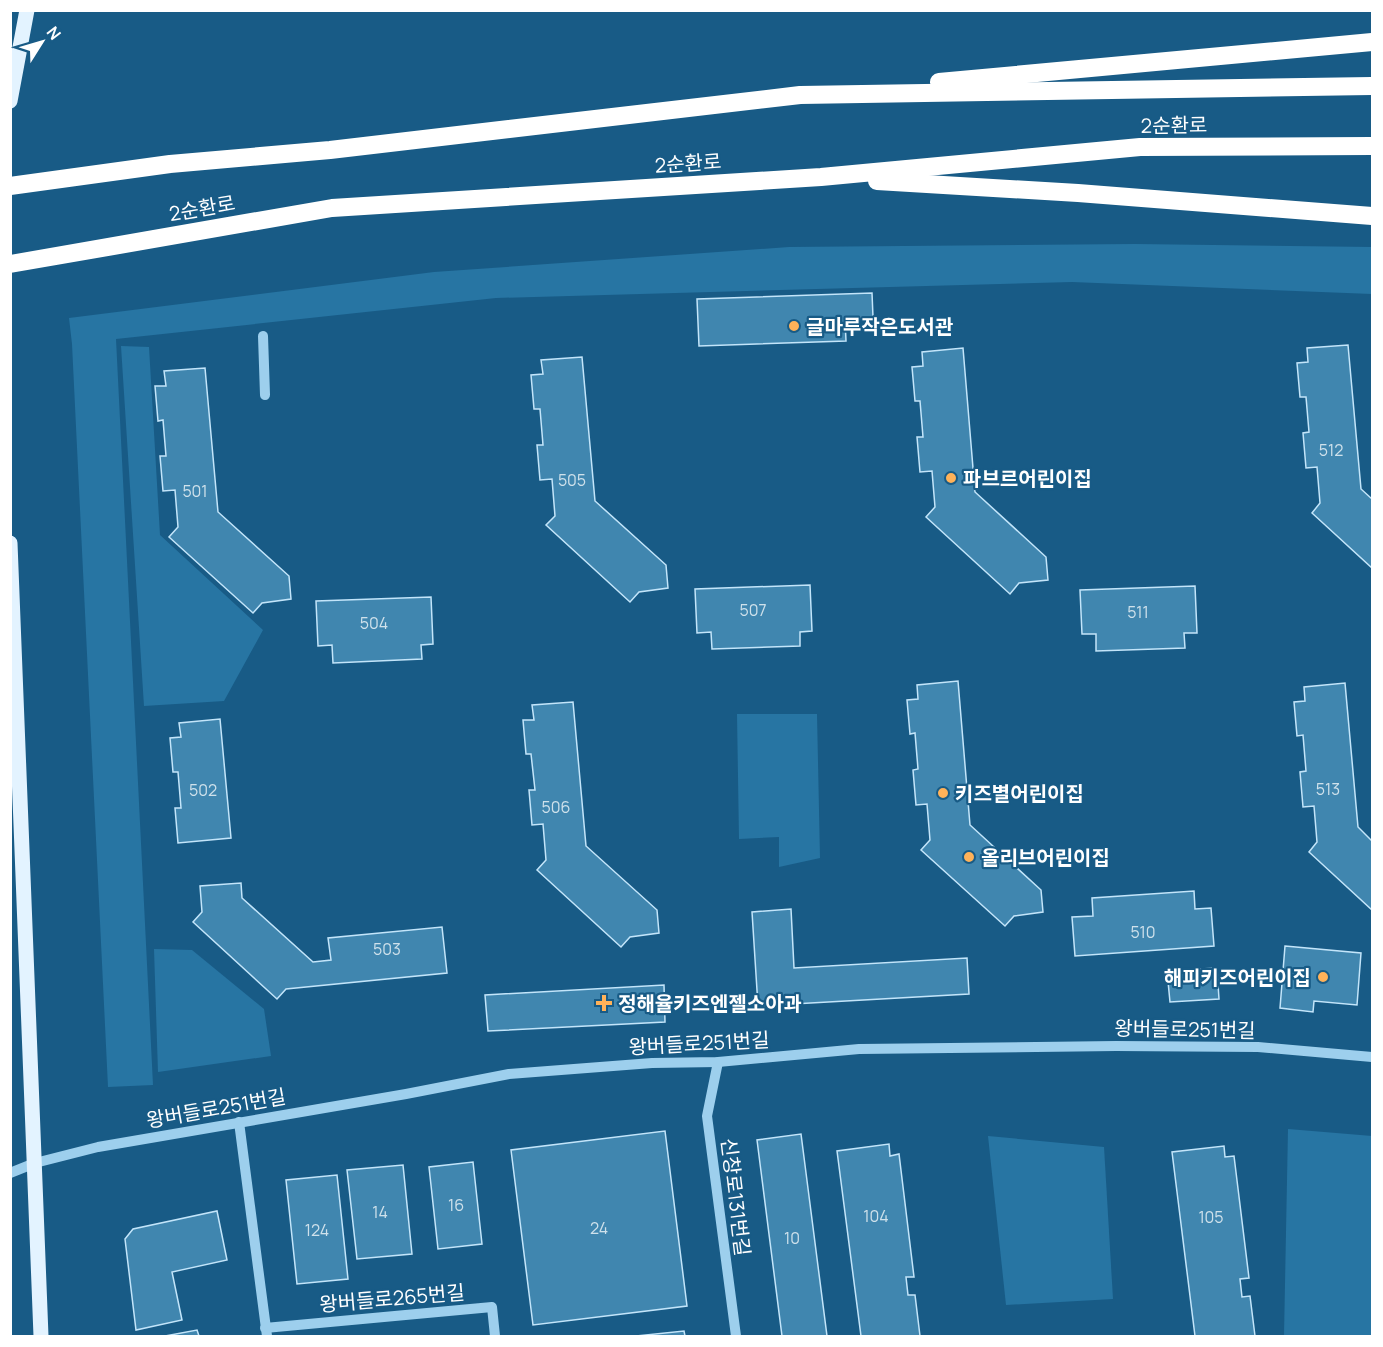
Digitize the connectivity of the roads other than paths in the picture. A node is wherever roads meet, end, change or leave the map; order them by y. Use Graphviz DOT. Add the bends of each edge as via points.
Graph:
graph roads {
  1 [pos="27,10"];
  2 [pos="1372,42"];
  3 [pos="1372,86"];
  4 [pos="800,94"];
  5 [pos="10,101"];
  6 [pos="1372,146"];
  7 [pos="821,177"];
  8 [pos="10,186"];
  9 [pos="1372,216"];
  10 [pos="10,264"];
  11 [pos="263,336"];
  12 [pos="265,395"];
  13 [pos="10,543"];
  14 [pos="1372,1057"];
  15 [pos="718,1062"];
  16 [pos="239,1122"];
  17 [pos="35,1163"];
  18 [pos="10,1173"];
  19 [pos="266,1332"];
  20 [pos="41,1336"];
  21 [pos="495,1336"];
  22 [pos="736,1336"];
  1 -- 5 [label="main road"];
  2 -- 4 [label="highway"];
  3 -- 4 [label="highway, 2순환로"];
  4 -- 8 [label="highway, 2순환로" via="330,150 170,164"];
  6 -- 7 [label="highway, 2순환로" via="1140,147"];
  7 -- 9 [label="highway"];
  7 -- 10 [label="highway, 2순환로" via="332,208"];
  11 -- 12 [label="street"];
  13 -- 17 [label="main road"];
  14 -- 15 [label="street, 왕버들로251번길" via="1258,1047 1116,1046 859,1049"];
  15 -- 16 [label="street, 왕버들로251번길" via="509,1074"];
  15 -- 22 [label="street, 신창로131번길" via="707,1116"];
  16 -- 17 [label="street, 왕버들로251번길" via="98,1147"];
  16 -- 19 [label="street, 왕버들로265번길"];
  17 -- 18 [label="street, 왕버들로251번길"];
  17 -- 20 [label="main road"];
  19 -- 21 [label="street, 왕버들로265번길" via="492,1307"];
}
